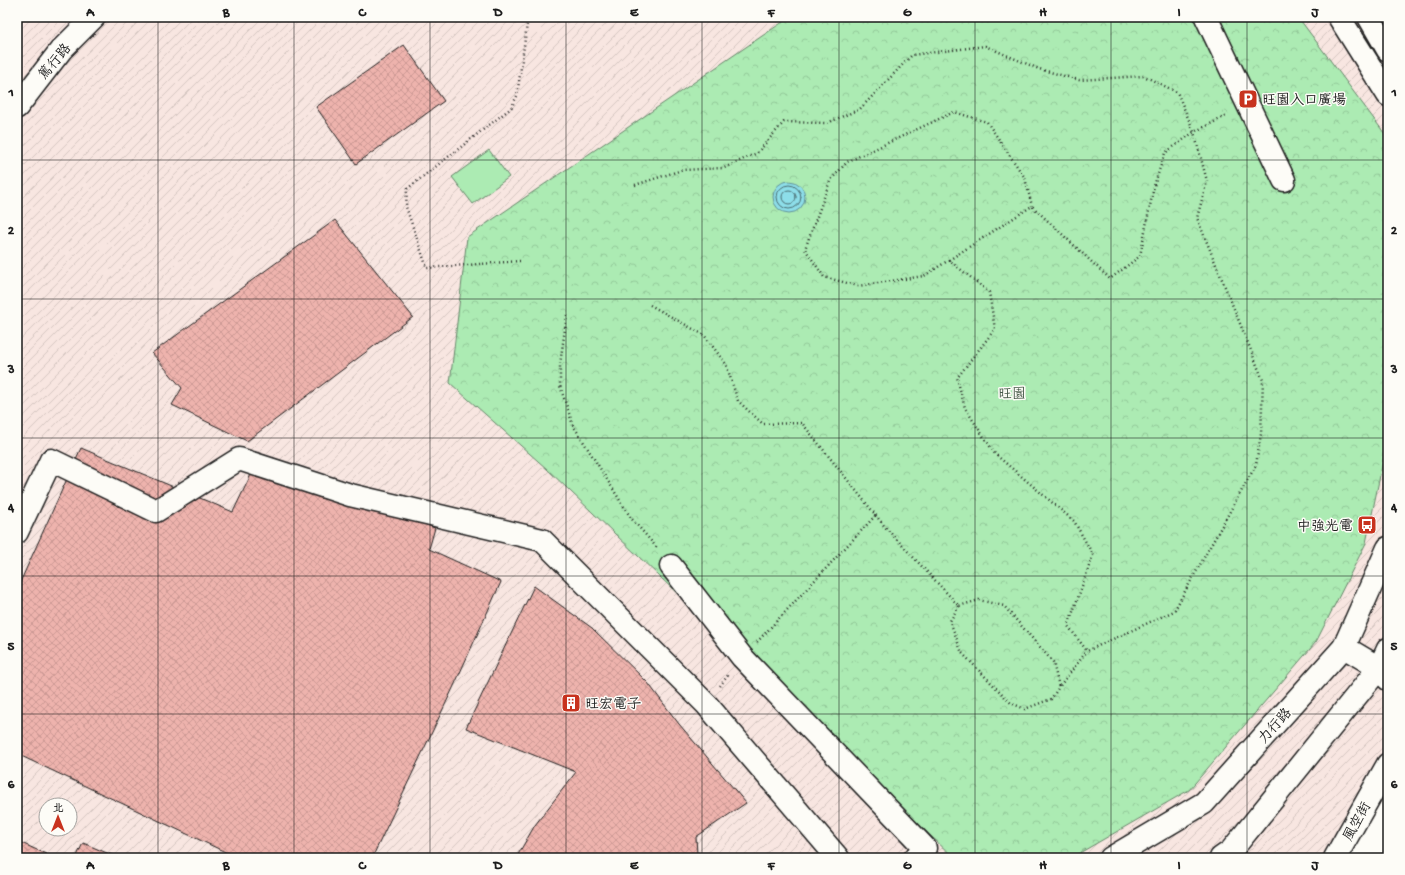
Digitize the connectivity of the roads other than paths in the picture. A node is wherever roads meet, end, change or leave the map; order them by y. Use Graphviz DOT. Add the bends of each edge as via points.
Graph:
graph roads {
  1 [pos="94,17"];
  2 [pos="1206,17"];
  3 [pos="1339,17"];
  4 [pos="1369,17"];
  5 [pos="1388,50"];
  6 [pos="1388,95"];
  7 [pos="17,107"];
  8 [pos="1284,180"];
  9 [pos="17,532"];
  10 [pos="1388,548"];
  11 [pos="671,566"];
  12 [pos="1382,576"];
  13 [pos="1344,647"];
  14 [pos="1388,649"];
  15 [pos="1383,674"];
  16 [pos="1388,764"];
  17 [pos="838,858"];
  18 [pos="915,858"];
  19 [pos="1111,858"];
  20 [pos="1221,858"];
  21 [pos="1335,858"];
  1 -- 7 [label="street, 篤行路" via="61,50"];
  2 -- 8 [label="street"];
  3 -- 6 [label="street"];
  4 -- 5 [label="street"];
  9 -- 17 [label="street" via="51,460 156,511 239,459 350,495 542,540 706,705"];
  10 -- 12 [label="street, 力行路"];
  11 -- 18 [label="street" via="742,657 925,848"];
  12 -- 13 [label="street, 力行路"];
  13 -- 15 [label="street"];
  13 -- 19 [label="street, 力行路" via="1204,803"];
  14 -- 15 [label="street"];
  15 -- 20 [label="street" via="1231,851"];
  16 -- 21 [label="street, 風空街"];
}
